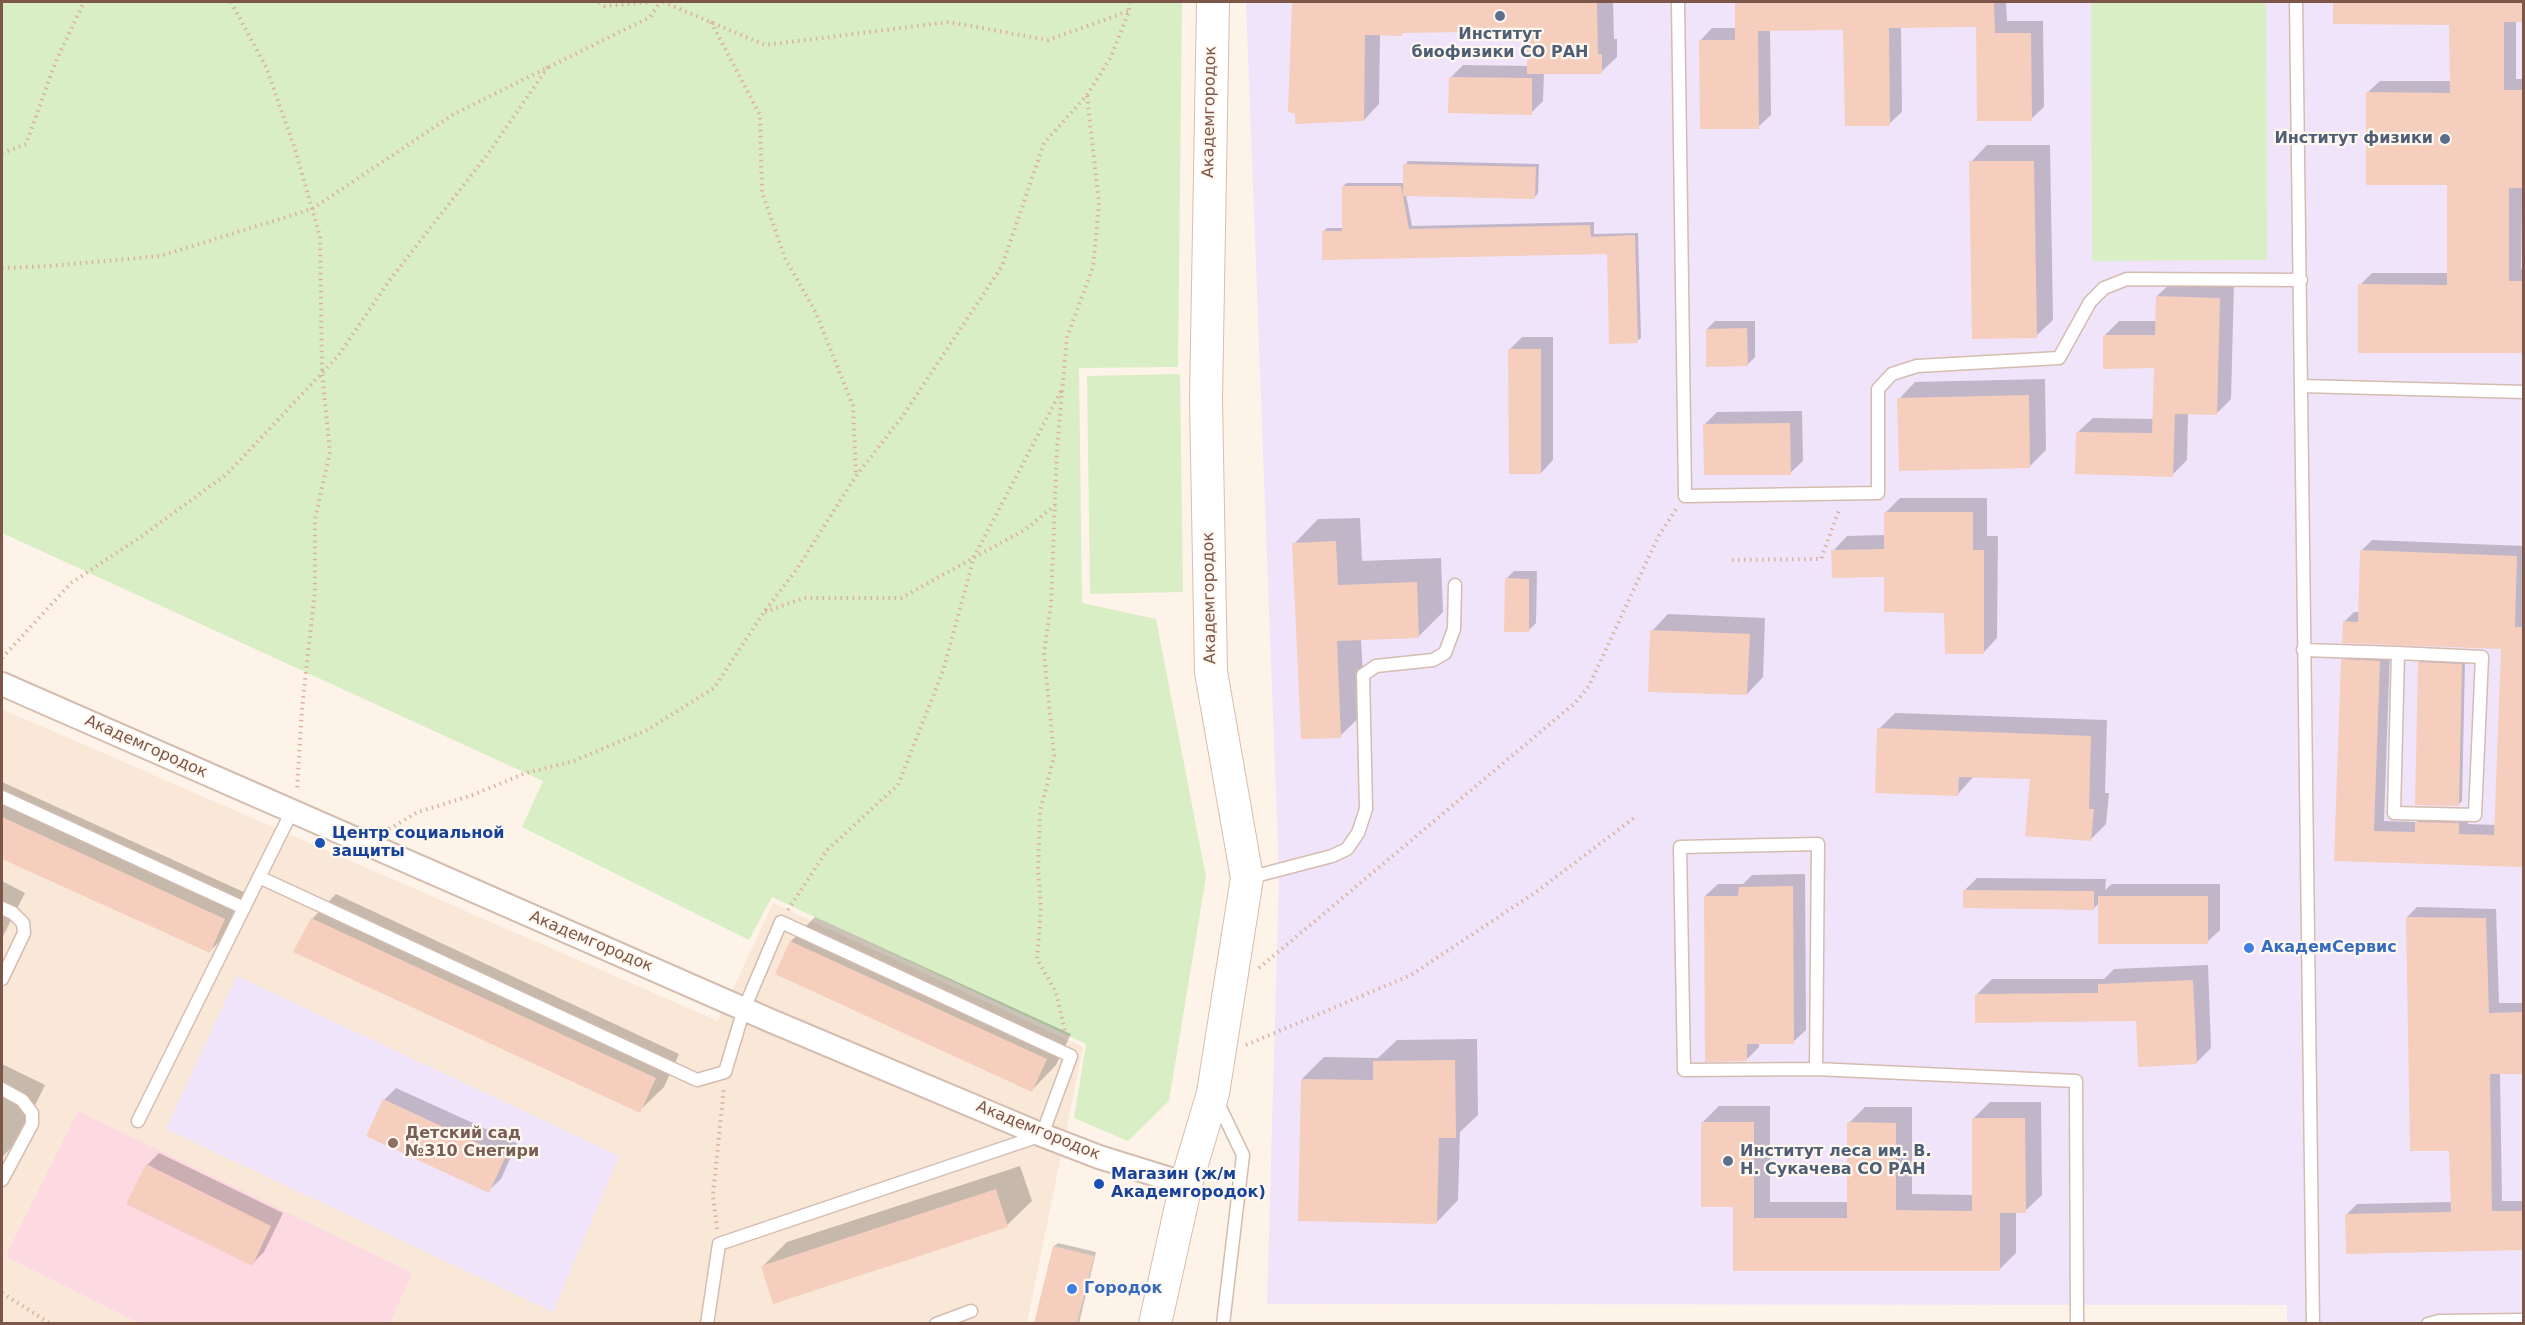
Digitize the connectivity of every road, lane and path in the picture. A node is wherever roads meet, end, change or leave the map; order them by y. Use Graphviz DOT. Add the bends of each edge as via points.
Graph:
graph roads {
  1 [pos="84,2"];
  2 [pos="231,2"];
  3 [pos="599,2"];
  4 [pos="649,2"];
  5 [pos="662,2"];
  6 [pos="1129,2"];
  7 [pos="1213,2"];
  8 [pos="1678,2"];
  9 [pos="2296,2"];
  10 [pos="1129,11"];
  11 [pos="711,22"];
  12 [pos="548,67"];
  13 [pos="1087,95"];
  14 [pos="2,153"];
  15 [pos="312,209"];
  16 [pos="2,268"];
  17 [pos="2301,280"];
  18 [pos="322,372"];
  19 [pos="2301,386"];
  20 [pos="1063,388"];
  21 [pos="2523,392"];
  22 [pos="856,476"];
  23 [pos="1878,493"];
  24 [pos="1685,496"];
  25 [pos="1055,505"];
  26 [pos="974,557"];
  27 [pos="1732,560"];
  28 [pos="1455,585"];
  29 [pos="764,612"];
  30 [pos="2303,650"];
  31 [pos="2398,653"];
  32 [pos="2,658"];
  33 [pos="2,684"];
  34 [pos="2,797"];
  35 [pos="292,811"];
  36 [pos="1634,819"];
  37 [pos="365,843"];
  38 [pos="259,877"];
  39 [pos="1247,878"];
  40 [pos="2,908"];
  41 [pos="244,908"];
  42 [pos="781,922"];
  43 [pos="2,979"];
  44 [pos="1229,993"];
  45 [pos="744,1009"];
  46 [pos="1220,1055"];
  47 [pos="1071,1056"];
  48 [pos="1816,1069"];
  49 [pos="725,1072"];
  50 [pos="2,1089"];
  51 [pos="1213,1093"];
  52 [pos="138,1121"];
  53 [pos="1042,1135"];
  54 [pos="2,1180"];
  55 [pos="1186,1184"];
  56 [pos="719,1244"];
  57 [pos="2,1293"];
  58 [pos="971,1311"];
  59 [pos="2523,1320"];
  60 [pos="51,1323"];
  61 [pos="707,1323"];
  62 [pos="936,1323"];
  63 [pos="1155,1323"];
  64 [pos="1223,1323"];
  65 [pos="2077,1323"];
  66 [pos="2313,1323"];
  67 [pos="2428,1323"];
  1 -- 14 [label="path" via="26,144"];
  2 -- 15 [label="path" via="266,67"];
  3 -- 4 [label="path" via="605,6"];
  5 -- 11 [label="path"];
  5 -- 12 [label="path" via="650,17"];
  6 -- 10 [label="path"];
  7 -- 39 [label="street, Академгородок" via="1206,399 1211,672"];
  8 -- 24 [label="lane"];
  9 -- 17 [label="lane"];
  10 -- 11 [label="path" via="1048,40 949,22 765,45"];
  10 -- 13 [label="path" via="1111,57"];
  11 -- 22 [label="path" via="760,115 762,192 785,258 816,313 853,406"];
  12 -- 15 [label="path" via="454,114"];
  12 -- 18 [label="path" via="488,155"];
  13 -- 20 [label="path" via="1099,203 1093,267 1067,337"];
  13 -- 22 [label="path" via="1044,143 1002,266 902,417"];
  15 -- 16 [label="path" via="160,256"];
  15 -- 18 [label="path" via="320,237"];
  17 -- 19 [label="lane"];
  17 -- 23 [label="lane" via="2127,279 2104,288 2090,302 2059,358 1917,366 1892,374 1878,389"];
  18 -- 32 [label="path" via="227,474 71,583"];
  18 -- 35 [label="path" via="330,452 315,519 315,590 297,793"];
  19 -- 21 [label="lane"];
  19 -- 30 [label="lane"];
  20 -- 25 [label="path"];
  20 -- 26 [label="path"];
  22 -- 29 [label="path" via="797,569"];
  23 -- 24 [label="lane"];
  23 -- 27 [label="path" via="1837,511 1821,559"];
  24 -- 44 [label="path" via="1658,537 1589,686 1575,703"];
  25 -- 26 [label="path" via="1026,529"];
  25 -- 47 [label="path" via="1051,604 1044,652 1054,756 1040,812 1038,959 1056,992"];
  26 -- 29 [label="path" via="901,598 804,598"];
  26 -- 42 [label="path" via="943,672 898,784 827,850"];
  28 -- 39 [label="lane" via="1454,629 1445,653 1433,660 1376,666 1363,675 1366,809 1358,833 1347,849"];
  29 -- 37 [label="path" via="714,688 647,730 574,761 526,773 418,812"];
  30 -- 31 [label="lane"];
  30 -- 66 [label="lane"];
  31 -- 31 [label="lane" via="2482,657 2475,814 2394,813"];
  33 -- 35 [label="street, Академгородок"];
  34 -- 41 [label="lane"];
  35 -- 37 [label="street, Академгородок"];
  35 -- 38 [label="lane"];
  36 -- 46 [label="path" via="1536,892 1411,975"];
  37 -- 45 [label="street, Академгородок"];
  38 -- 41 [label="lane"];
  38 -- 49 [label="lane" via="697,1080"];
  39 -- 44 [label="street, Академгородок"];
  40 -- 43 [label="lane" via="23,923 24,933"];
  41 -- 52 [label="lane"];
  42 -- 45 [label="lane"];
  42 -- 47 [label="lane"];
  44 -- 46 [label="street, Академгородок"];
  45 -- 49 [label="lane"];
  45 -- 53 [label="street, Академгородок"];
  46 -- 51 [label="street, Академгородок"];
  47 -- 53 [label="lane"];
  48 -- 48 [label="lane" via="1684,1070 1680,847 1818,843"];
  48 -- 65 [label="lane" via="2076,1081"];
  49 -- 56 [label="path" via="712,1195"];
  50 -- 54 [label="lane" via="22,1100 32,1113 32,1124"];
  51 -- 55 [label="street, Академгородок"];
  51 -- 64 [label="lane" via="1243,1155"];
  53 -- 55 [label="street, Академгородок"];
  53 -- 56 [label="lane"];
  55 -- 63 [label="street, Академгородок"];
  56 -- 61 [label="lane"];
  57 -- 60 [label="path"];
  58 -- 62 [label="lane"];
  59 -- 67 [label="lane"];
}
